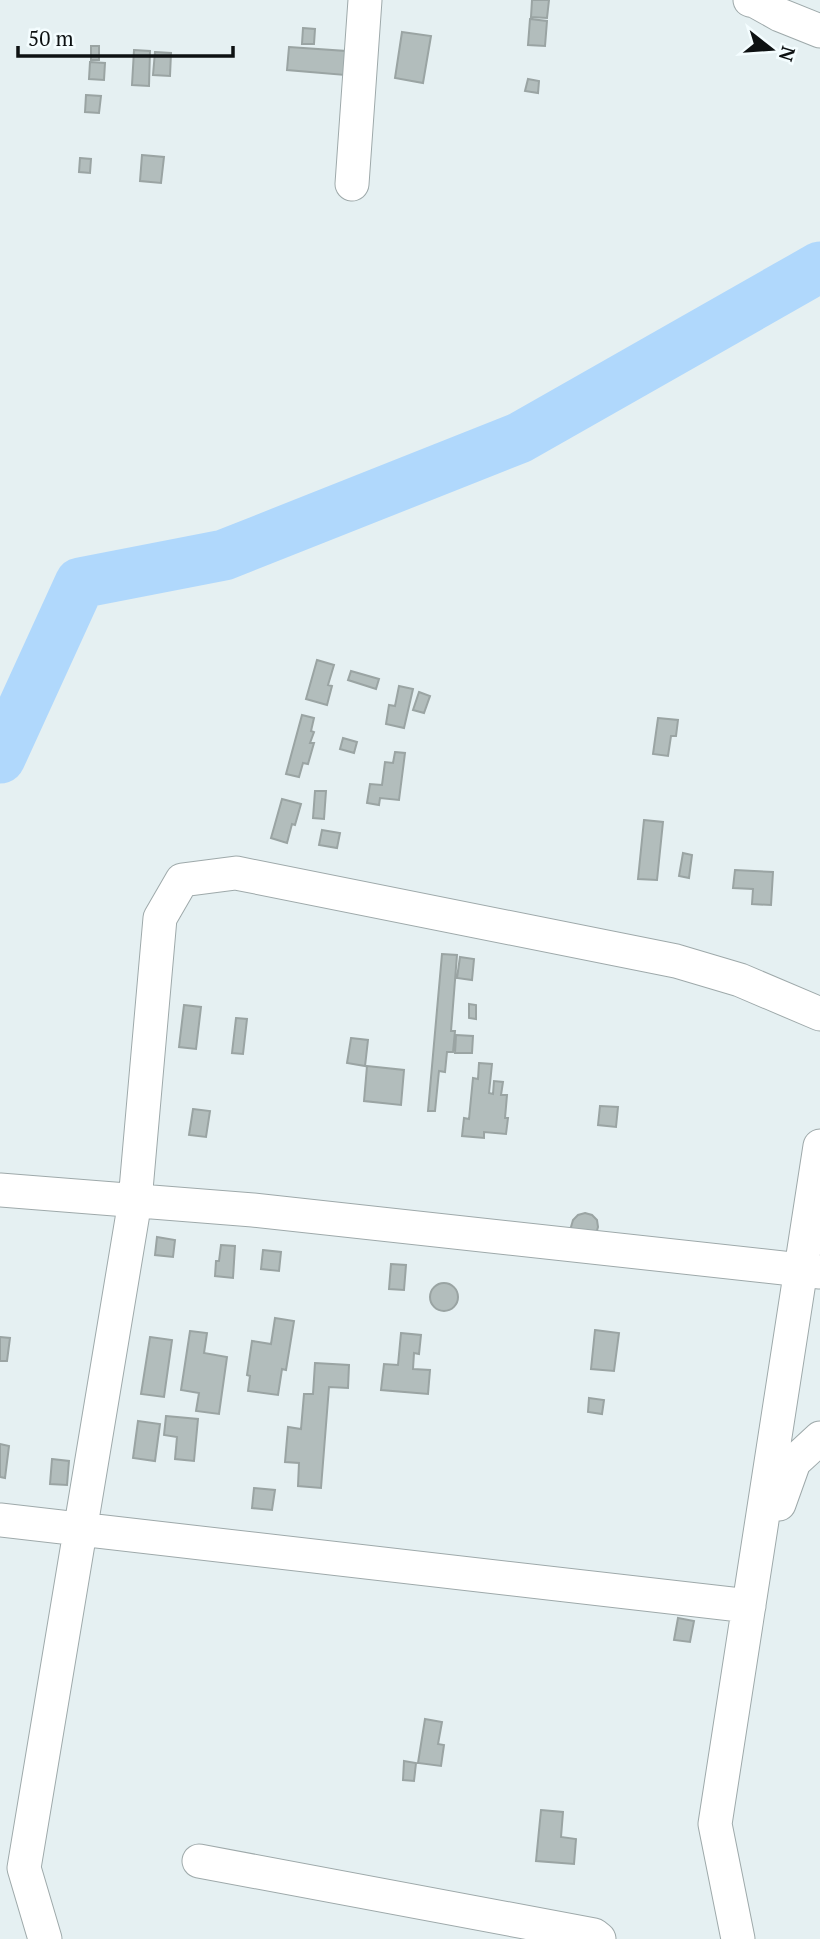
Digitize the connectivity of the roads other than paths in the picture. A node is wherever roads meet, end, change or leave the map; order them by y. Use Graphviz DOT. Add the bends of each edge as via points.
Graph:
graph roads {
  1 [pos="365,0"];
  2 [pos="750,0"];
  3 [pos="820,31"];
  4 [pos="352,184"];
  5 [pos="820,1014"];
  6 [pos="820,1146"];
  7 [pos="0,1190"];
  8 [pos="135,1201"];
  9 [pos="810,1271"];
  10 [pos="820,1438"];
  11 [pos="0,1520"];
  12 [pos="80,1530"];
  13 [pos="751,1591"];
  14 [pos="199,1861"];
  15 [pos="45,1939"];
  16 [pos="599,1939"];
  17 [pos="738,1939"];
  1 -- 4 [label="street"];
  2 -- 3 [label="street"];
  5 -- 8 [label="street" via="740,980 676,961 236,873 182,880 160,918"];
  6 -- 9 [label="street"];
  7 -- 8 [label="street"];
  8 -- 9 [label="street"];
  8 -- 12 [label="street"];
  9 -- 13 [label="street"];
  10 -- 13 [label="street" via="794,1462"];
  11 -- 12 [label="street"];
  12 -- 13 [label="street"];
  12 -- 15 [label="street" via="24,1868"];
  13 -- 17 [label="street" via="715,1824"];
  14 -- 16 [label="street"];
}
